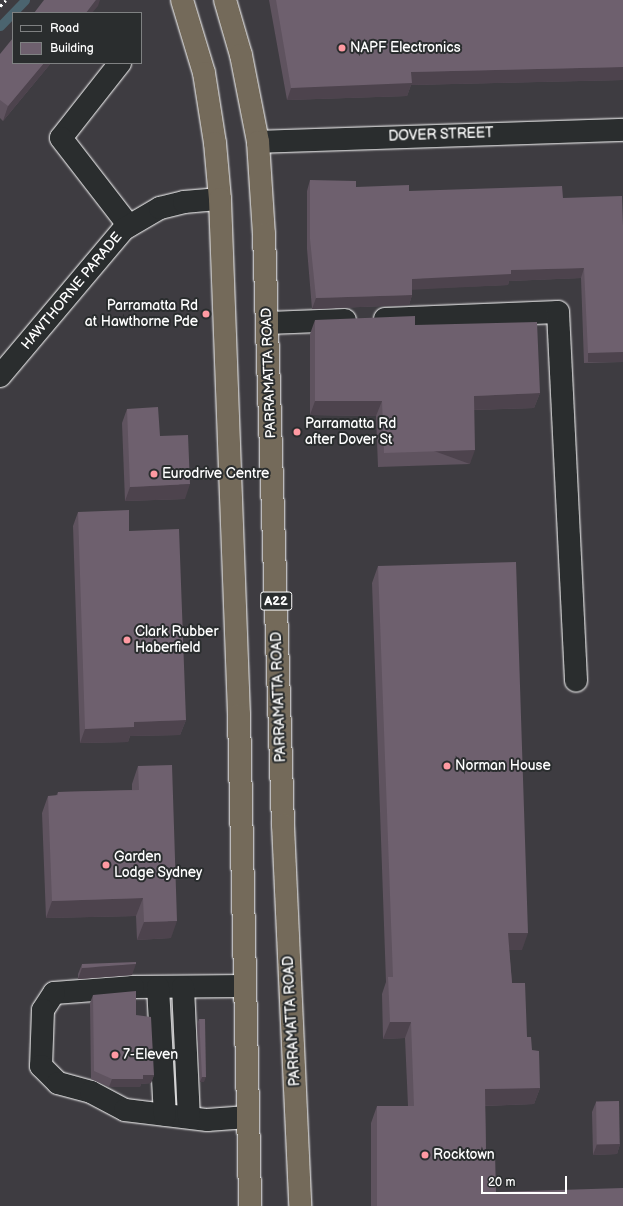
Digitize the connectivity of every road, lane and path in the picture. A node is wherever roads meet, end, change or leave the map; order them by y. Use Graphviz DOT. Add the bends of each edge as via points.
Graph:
graph roads {
  1 [pos="6,0"];
  2 [pos="182,0"];
  3 [pos="225,0"];
  4 [pos="0,6"];
  5 [pos="119,64"];
  6 [pos="623,130"];
  7 [pos="258,142"];
  8 [pos="220,199"];
  9 [pos="129,226"];
  10 [pos="268,323"];
  11 [pos="0,376"];
  12 [pos="576,681"];
  13 [pos="245,986"];
  14 [pos="158,987"];
  15 [pos="184,987"];
  16 [pos="165,1115"];
  17 [pos="248,1117"];
  18 [pos="189,1118"];
  19 [pos="250,1206"];
  20 [pos="300,1206"];
  1 -- 4 [label="path"];
  2 -- 8 [label="highway" via="204,73 215,143"];
  3 -- 7 [label="highway, PARRAMATTA ROAD / A22" via="241,54"];
  5 -- 9 [label="street" via="61,138"];
  6 -- 7 [label="street, DOVER STREET"];
  7 -- 10 [label="highway, PARRAMATTA ROAD / A22"];
  8 -- 9 [label="street, HAWTHORNE PARADE" via="184,202 160,208"];
  8 -- 13 [label="highway" via="232,488"];
  9 -- 11 [label="street, HAWTHORNE PARADE" via="109,244"];
  10 -- 12 [label="street" via="558,312"];
  10 -- 20 [label="highway, PARRAMATTA ROAD / A22" via="283,825"];
  13 -- 15 [label="street"];
  13 -- 17 [label="highway"];
  14 -- 15 [label="street"];
  14 -- 16 [label="street"];
  14 -- 16 [label="street" via="54,993 43,1010 41,1066 58,1083 91,1092 124,1110"];
  15 -- 18 [label="street"];
  16 -- 18 [label="street"];
  17 -- 18 [label="street" via="207,1120"];
  17 -- 19 [label="highway"];
}
